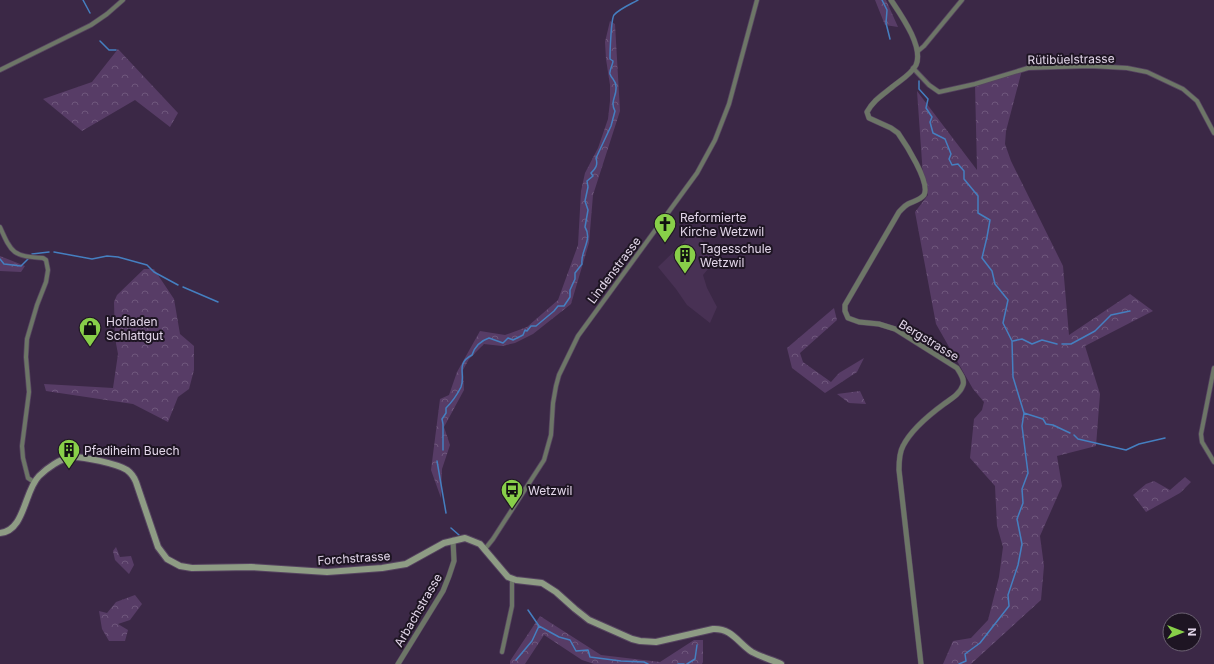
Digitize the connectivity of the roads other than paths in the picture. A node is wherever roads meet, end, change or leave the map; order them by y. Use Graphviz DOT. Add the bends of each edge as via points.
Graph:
graph roads {
  1 [pos="123,0"];
  2 [pos="757,0"];
  3 [pos="891,0"];
  4 [pos="962,0"];
  5 [pos="918,51"];
  6 [pos="913,68"];
  7 [pos="0,70"];
  8 [pos="1214,133"];
  9 [pos="0,227"];
  10 [pos="1214,368"];
  11 [pos="1214,462"];
  12 [pos="34,482"];
  13 [pos="0,533"];
  14 [pos="453,540"];
  15 [pos="485,549"];
  16 [pos="512,580"];
  17 [pos="502,652"];
  18 [pos="398,664"];
  19 [pos="781,664"];
  20 [pos="921,664"];
  1 -- 7 [label="street" via="91,26"];
  2 -- 15 [label="street, Lindenstrasse" via="729,104 710,149 697,173 578,336 559,375 553,403 551,435 544,460"];
  3 -- 5 [label="street"];
  4 -- 5 [label="street"];
  5 -- 6 [label="street, Bergstrasse"];
  6 -- 8 [label="street, Rütibüelstrasse" via="936,91 944,92 1028,68 1090,66 1146,72 1183,89 1197,101"];
  6 -- 20 [label="street, Bergstrasse" via="906,77 872,103 867,112 869,118 898,133 922,177 926,187 925,194 919,200 906,204 899,212 845,305 848,318 895,329 957,368 963,377 963,385 956,396 914,431 902,446 900,456 899,470"];
  9 -- 12 [label="street" via="13,252 43,258 48,263 46,282 27,339 29,392 22,452 28,478"];
  10 -- 11 [label="street" via="1201,434 1202,442"];
  12 -- 13 [label="main road, Forchstrasse" via="19,520 11,529"];
  12 -- 14 [label="main road, Forchstrasse" via="52,466 71,457 89,459 124,469 136,482 161,551 170,561 186,568 327,572 382,568 406,564"];
  14 -- 15 [label="main road, Forchstrasse" via="468,539"];
  14 -- 18 [label="street, Arbachstrasse" via="454,561 449,576"];
  15 -- 16 [label="main road, Forchstrasse"];
  16 -- 17 [label="street" via="512,606"];
  16 -- 19 [label="main road" via="542,583 589,620 632,639 656,642 713,628 722,629 752,652"];
}
